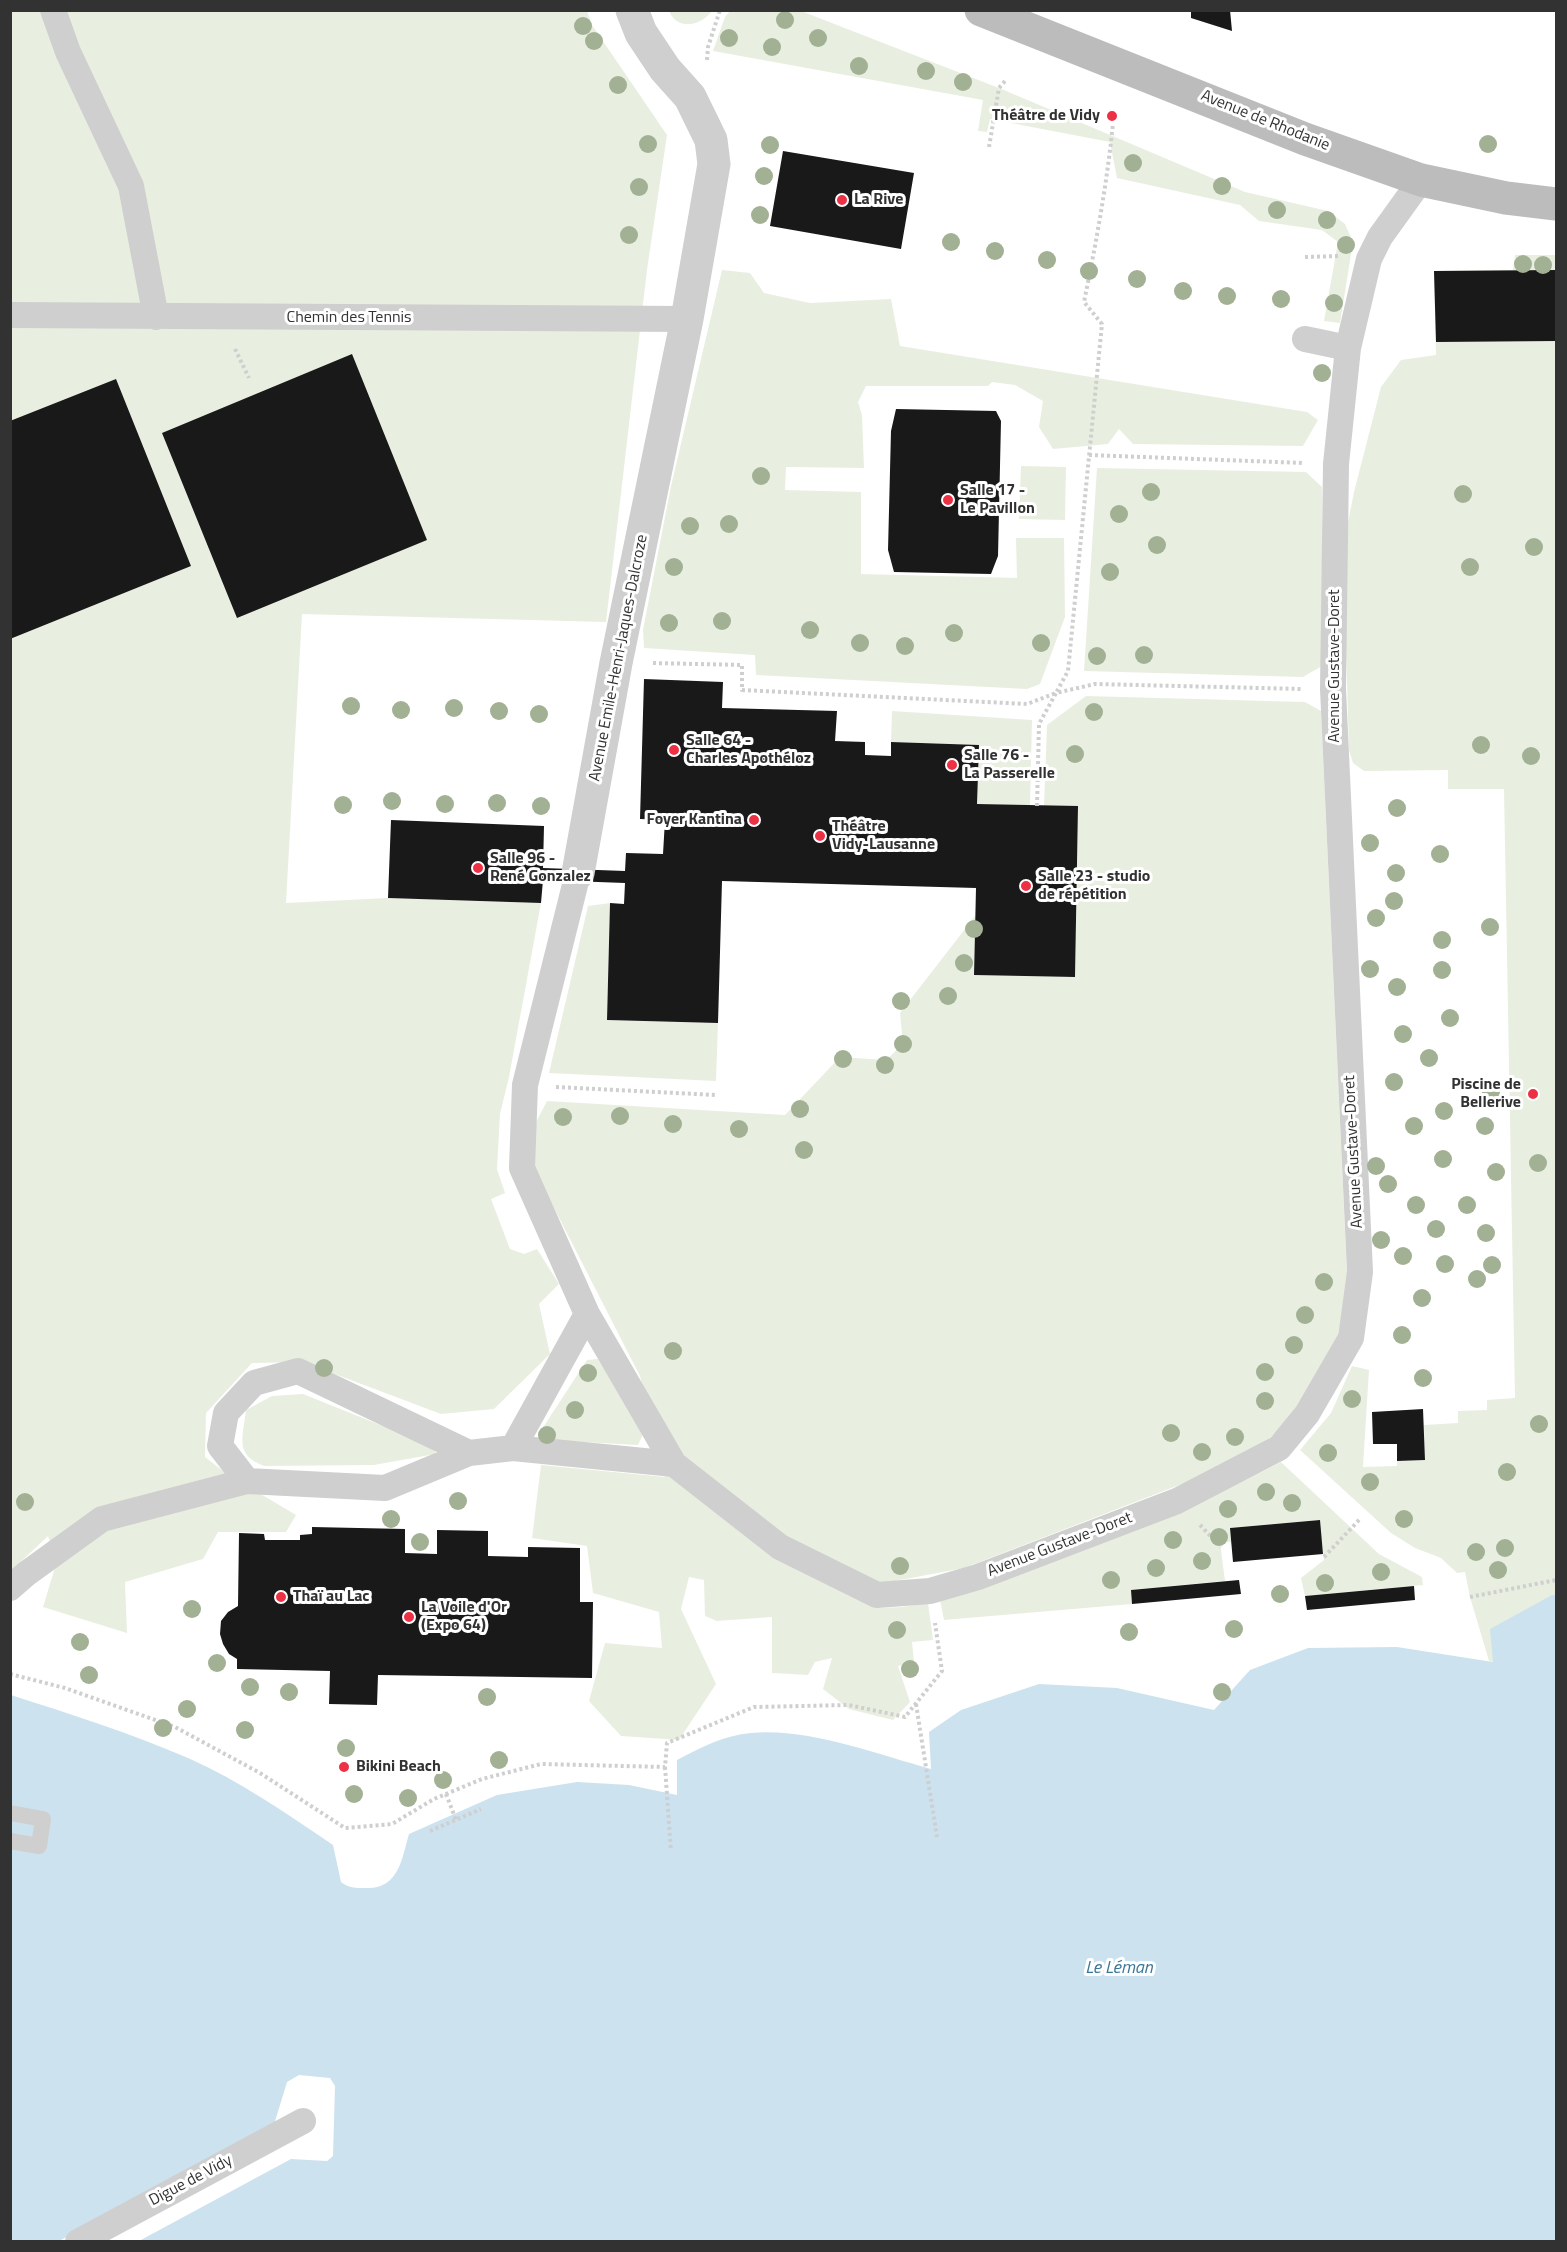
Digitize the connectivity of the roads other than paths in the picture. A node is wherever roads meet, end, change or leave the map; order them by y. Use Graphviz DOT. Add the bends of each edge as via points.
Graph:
graph roads {
  1 [pos="53,10"];
  2 [pos="632,10"];
  3 [pos="981,10"];
  4 [pos="1421,180"];
  5 [pos="1557,204"];
  6 [pos="10,315"];
  7 [pos="156,317"];
  8 [pos="687,320"];
  9 [pos="1305,339"];
  10 [pos="1348,348"];
  11 [pos="578,873"];
  12 [pos="587,1314"];
  13 [pos="513,1448"];
  14 [pos="469,1453"];
  15 [pos="674,1464"];
  16 [pos="247,1481"];
  17 [pos="10,1588"];
  18 [pos="10,1813"];
  19 [pos="10,1841"];
  20 [pos="303,2121"];
  21 [pos="78,2241"];
  1 -- 7 [label="street" via="68,52 131,186"];
  2 -- 8 [label="street, Avenue Emile-Henri-Jaques-Dalcroze" via="641,33 690,97 711,140 714,164"];
  3 -- 4 [label="main road, Avenue de Rhodanie" via="1305,139"];
  4 -- 5 [label="main road, Avenue de Rhodanie"];
  4 -- 10 [label="street, Avenue Gustave-Doret" via="1369,259"];
  6 -- 7 [label="street, Chemin des Tennis"];
  7 -- 8 [label="street, Chemin des Tennis"];
  8 -- 11 [label="street, Avenue Emile-Henri-Jaques-Dalcroze" via="616,663"];
  9 -- 10 [label="street"];
  10 -- 15 [label="street, Avenue Gustave-Doret" via="1336,464 1333,689 1360,1272 1351,1338 1307,1414 1279,1448 1176,1501 978,1577 930,1591 877,1595 822,1569 780,1547"];
  11 -- 12 [label="street, Avenue Emile-Henri-Jaques-Dalcroze" via="525,1085 522,1168"];
  12 -- 13 [label="street"];
  12 -- 15 [label="street, Avenue Emile-Henri-Jaques-Dalcroze"];
  13 -- 14 [label="street"];
  13 -- 15 [label="street"];
  14 -- 16 [label="street" via="385,1488"];
  14 -- 16 [label="street" via="298,1371 254,1383 226,1413 220,1446"];
  16 -- 17 [label="street" via="102,1519"];
  18 -- 19 [label="lane" via="43,1819 39,1846"];
  20 -- 21 [label="street, Digue de Vidy"];
}
